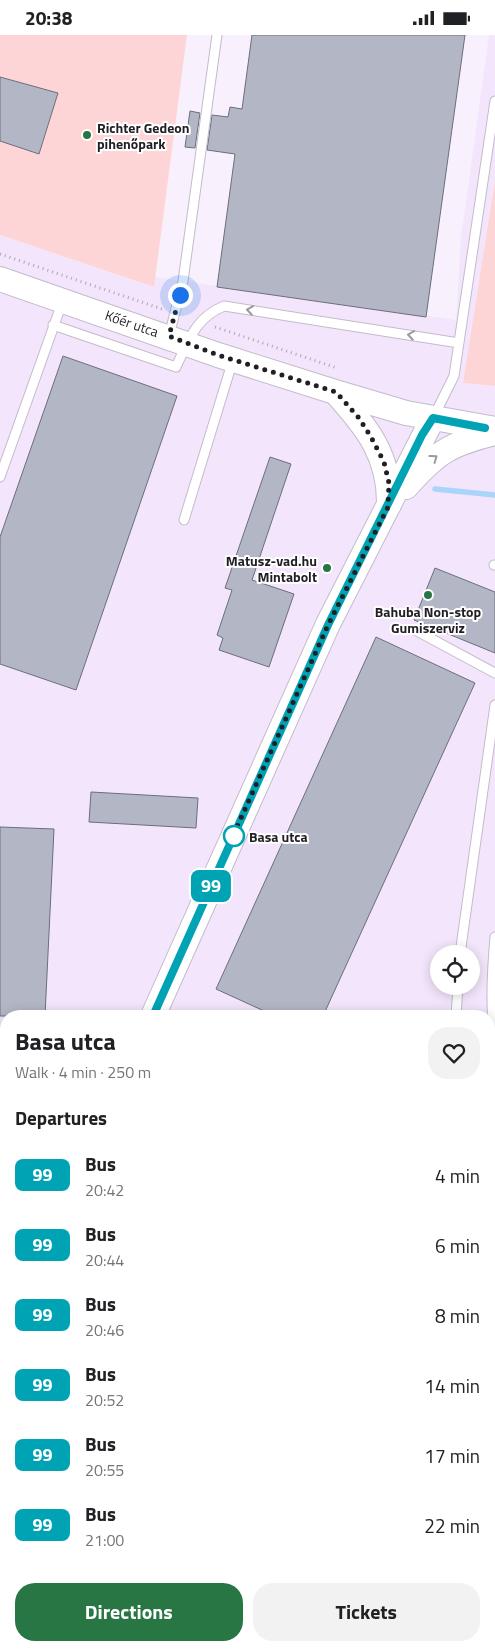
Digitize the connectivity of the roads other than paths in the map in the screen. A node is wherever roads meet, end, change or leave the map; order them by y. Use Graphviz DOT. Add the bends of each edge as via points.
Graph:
graph roads {
  1 [pos="216,35"];
  2 [pos="495,101"];
  3 [pos="0,279"];
  4 [pos="63,300"];
  5 [pos="53,325"];
  6 [pos="179,340"];
  7 [pos="459,343"];
  8 [pos="233,359"];
  9 [pos="336,392"];
  10 [pos="433,418"];
  11 [pos="495,431"];
  12 [pos="0,477"];
  13 [pos="388,507"];
  14 [pos="184,520"];
  15 [pos="415,630"];
  16 [pos="495,673"];
  17 [pos="495,705"];
  18 [pos="495,937"];
  19 [pos="495,941"];
  20 [pos="461,945"];
  21 [pos="457,995"];
  22 [pos="156,1010"];
  23 [pos="456,1010"];
  24 [pos="492,1010"];
  1 -- 6 [label="lane" via="183,281 175,313"];
  2 -- 7 [label="lane"];
  3 -- 4 [label="street, Kőér utca"];
  4 -- 5 [label="lane"];
  4 -- 6 [label="street, Kőér utca"];
  5 -- 6 [label="lane" via="176,367"];
  5 -- 12 [label="lane"];
  7 -- 6 [label="lane, one-way" via="224,306 210,311"];
  6 -- 8 [label="street, Kőér utca"];
  7 -- 10 [label="lane" via="454,376"];
  8 -- 9 [label="street, Kőér utca"];
  8 -- 14 [label="lane"];
  9 -- 10 [label="street, Kőér utca"];
  9 -- 13 [label="street" via="359,418 384,462 389,483"];
  10 -- 11 [label="street, Kőér utca"];
  10 -- 13 [label="street"];
  13 -- 11 [label="street, one-way" via="429,460 448,448"];
  13 -- 22 [label="street" via="328,625"];
  15 -- 16 [label="lane"];
  17 -- 20 [label="lane"];
  18 -- 19 [label="lane"];
  19 -- 24 [label="lane" via="491,967"];
  21 -- 23 [label="lane"];
}
